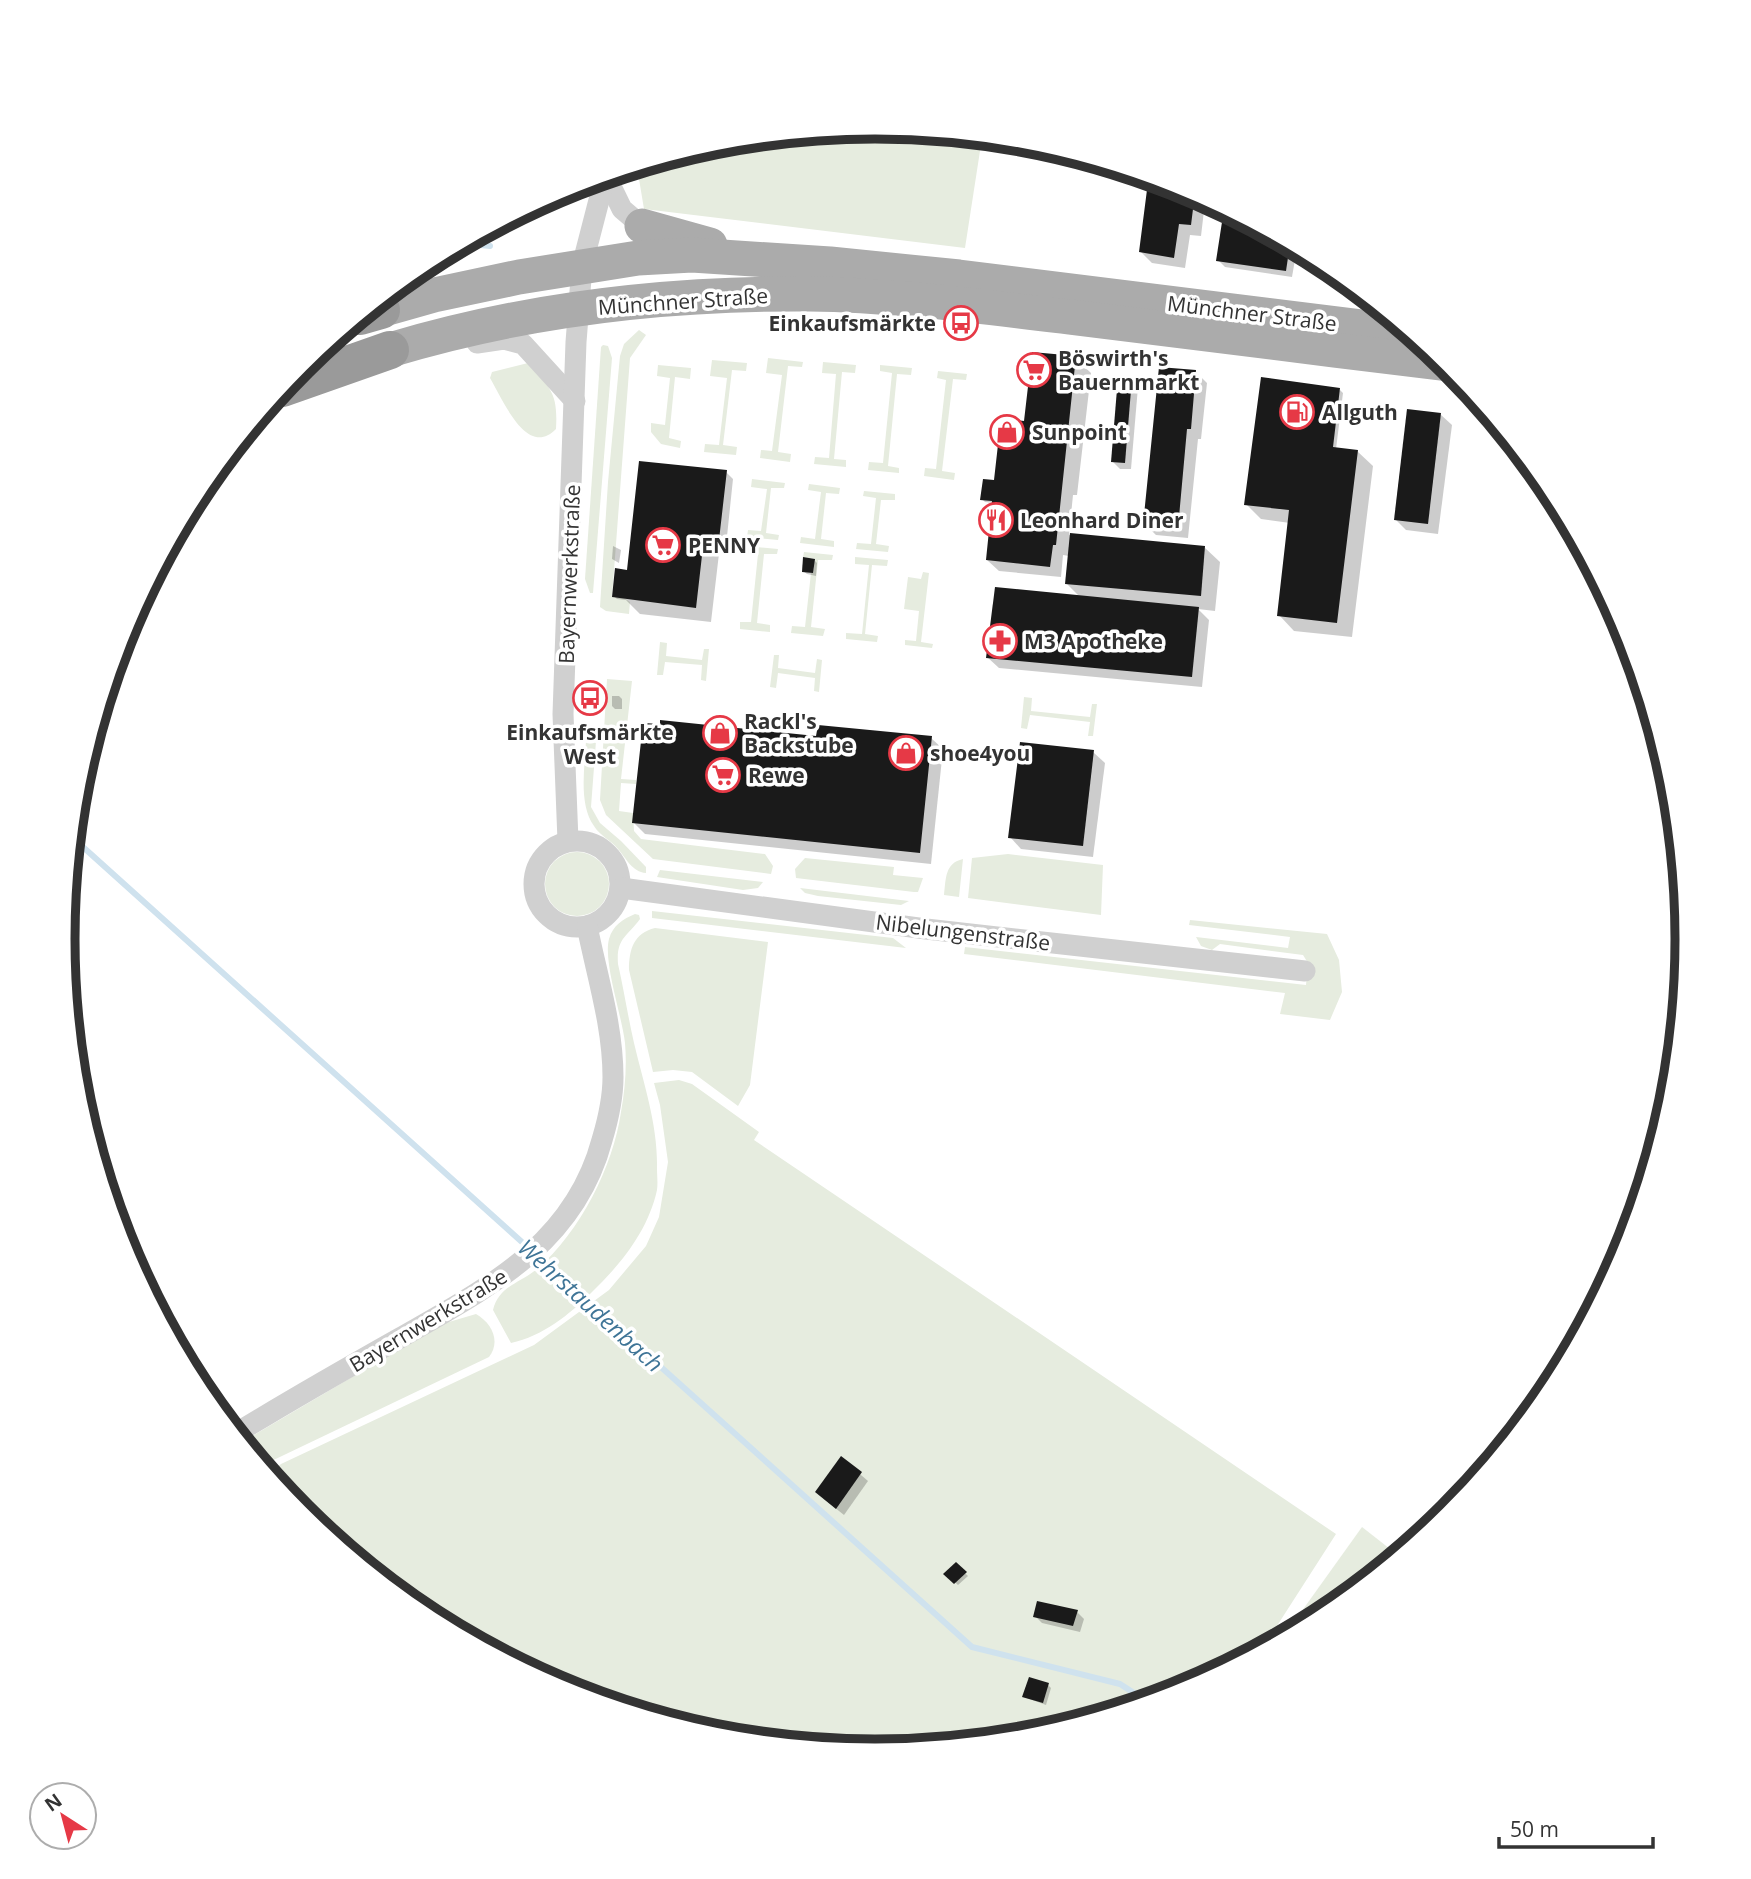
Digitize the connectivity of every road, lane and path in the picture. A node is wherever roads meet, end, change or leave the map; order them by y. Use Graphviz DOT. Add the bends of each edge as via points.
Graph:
graph roads {
  1 [pos="610,185"];
  2 [pos="602,188"];
  3 [pos="642,226"];
  4 [pos="757,258"];
  5 [pos="582,266"];
  6 [pos="987,294"];
  7 [pos="579,308"];
  8 [pos="382,310"];
  9 [pos="427,339"];
  10 [pos="1408,342"];
  11 [pos="390,350"];
  12 [pos="304,380"];
  13 [pos="575,401"];
  14 [pos="568,841"];
  15 [pos="621,888"];
  16 [pos="587,926"];
  17 [pos="1305,971"];
  18 [pos="243,1429"];
  1 -- 3 [label="street" via="622,209"];
  2 -- 5 [label="street"];
  3 -- 4 [label="main road"];
  4 -- 5 [label="main road, Münchner Straße" via="692,255"];
  4 -- 6 [label="main road, Münchner Straße"];
  5 -- 7 [label="street, Münchner Straße"];
  5 -- 8 [label="main road" via="464,288"];
  6 -- 7 [label="main road, Münchner Straße" via="889,298 797,294"];
  6 -- 10 [label="main road, Münchner Straße"];
  7 -- 9 [label="main road"];
  7 -- 13 [label="street, Bayernwerkstraße"];
  9 -- 11 [label="main road"];
  9 -- 13 [label="street" via="456,346 504,339 523,344"];
  11 -- 12 [label="highway"];
  13 -- 14 [label="street, Bayernwerkstraße" via="563,715"];
  14 -- 15 [label="street" via="583,840 609,853"];
  14 -- 16 [label="street" via="544,856 537,868 535,896 551,919 577,928"];
  15 -- 16 [label="street" via="613,908"];
  15 -- 17 [label="street, Nibelungenstraße" via="926,929"];
  16 -- 18 [label="street, Bayernwerkstraße" via="605,1002 613,1079 597,1161 583,1190 544,1242 515,1268"];
}
